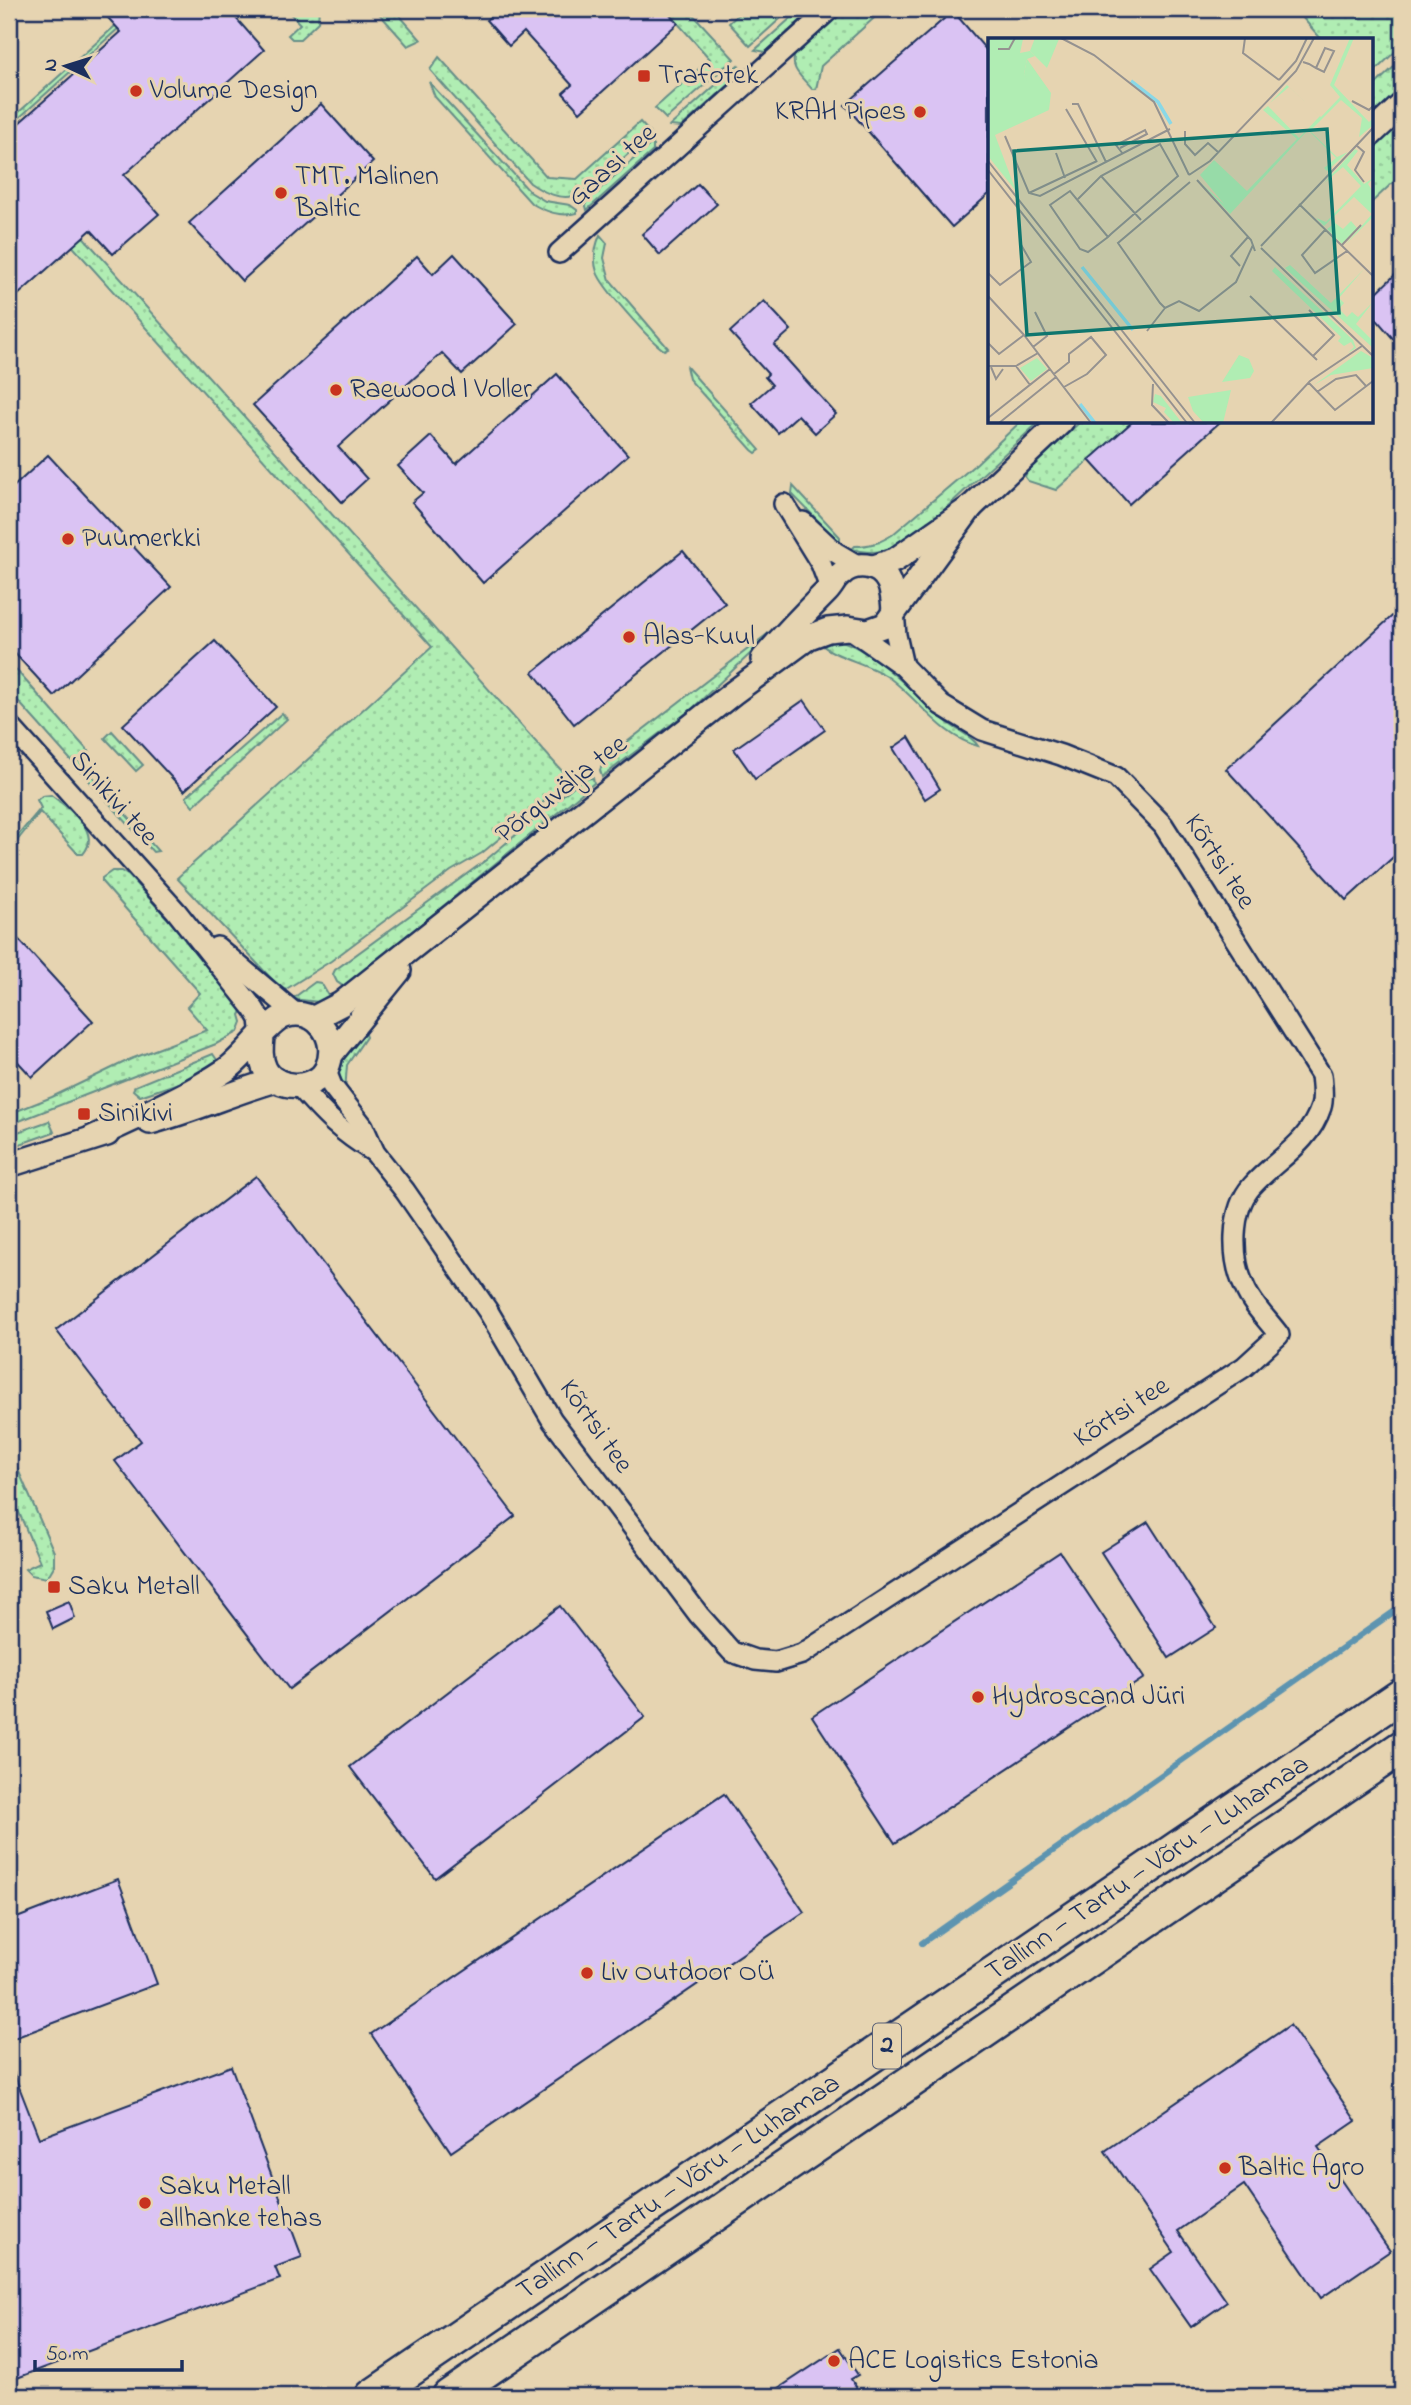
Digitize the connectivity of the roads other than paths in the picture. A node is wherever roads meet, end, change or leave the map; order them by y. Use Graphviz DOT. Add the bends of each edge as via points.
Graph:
graph roads {
  1 [pos="830,9"];
  2 [pos="1402,105"];
  3 [pos="1372,133"];
  4 [pos="559,253"];
  5 [pos="1059,424"];
  6 [pos="971,507"];
  7 [pos="865,566"];
  8 [pos="830,588"];
  9 [pos="894,612"];
  10 [pos="848,628"];
  11 [pos="903,666"];
  12 [pos="733,693"];
  13 [pos="9,725"];
  14 [pos="176,911"];
  15 [pos="429,935"];
  16 [pos="305,1016"];
  17 [pos="262,1037"];
  18 [pos="330,1062"];
  19 [pos="276,1080"];
  20 [pos="299,1086"];
  21 [pos="92,1138"];
  22 [pos="375,1153"];
  23 [pos="9,1165"];
  24 [pos="1402,1695"];
  25 [pos="1402,1748"];
  26 [pos="372,2396"];
  27 [pos="449,2396"];
  1 -- 4 [label="street, Gaasi tee"];
  2 -- 3 [label="street"];
  5 -- 6 [label="street"];
  6 -- 7 [label="street" via="895,559"];
  6 -- 9 [label="street"];
  7 -- 8 [label="street" via="841,573"];
  7 -- 8 [label="street" via="835,552 784,504 821,564"];
  7 -- 9 [label="street" via="886,575"];
  8 -- 10 [label="street" via="830,604"];
  8 -- 12 [label="street, Põrguvälja tee"];
  9 -- 10 [label="street" via="885,625 868,631"];
  9 -- 11 [label="street"];
  10 -- 11 [label="street, Kõrtsi tee"];
  10 -- 12 [label="street, Põrguvälja tee" via="809,637"];
  11 -- 22 [label="street, Kõrtsi tee" via="942,705 982,730 1116,778 1163,825 1321,1075 1323,1104 1315,1123 1302,1142 1250,1188 1236,1219 1235,1253 1245,1288 1279,1335 1244,1367 802,1654 776,1662 755,1660 732,1652 699,1615 560,1430 488,1311"];
  12 -- 15 [label="street, Põrguvälja tee"];
  13 -- 14 [label="street, Sinikivi tee"];
  14 -- 16 [label="street, Sinikivi tee" via="267,992"];
  14 -- 17 [label="street, Sinikivi tee" via="254,1009"];
  15 -- 16 [label="street, Põrguvälja tee" via="341,1004"];
  15 -- 18 [label="street, Põrguvälja tee"];
  16 -- 17 [label="street" via="282,1017"];
  16 -- 18 [label="street" via="327,1034"];
  17 -- 19 [label="street" via="265,1071"];
  17 -- 21 [label="street" via="229,1068 187,1093"];
  18 -- 20 [label="street" via="313,1083"];
  18 -- 22 [label="street, Kõrtsi tee" via="332,1086 363,1126"];
  19 -- 20 [label="street"];
  19 -- 21 [label="street" via="186,1113"];
  20 -- 22 [label="street, Kõrtsi tee" via="345,1134"];
  21 -- 23 [label="street"];
  24 -- 26 [label="highway, Tallinn — Tartu — Võru — Luhamaa / 2"];
  25 -- 27 [label="highway, Tallinn — Tartu — Võru — Luhamaa / 2"];
}
